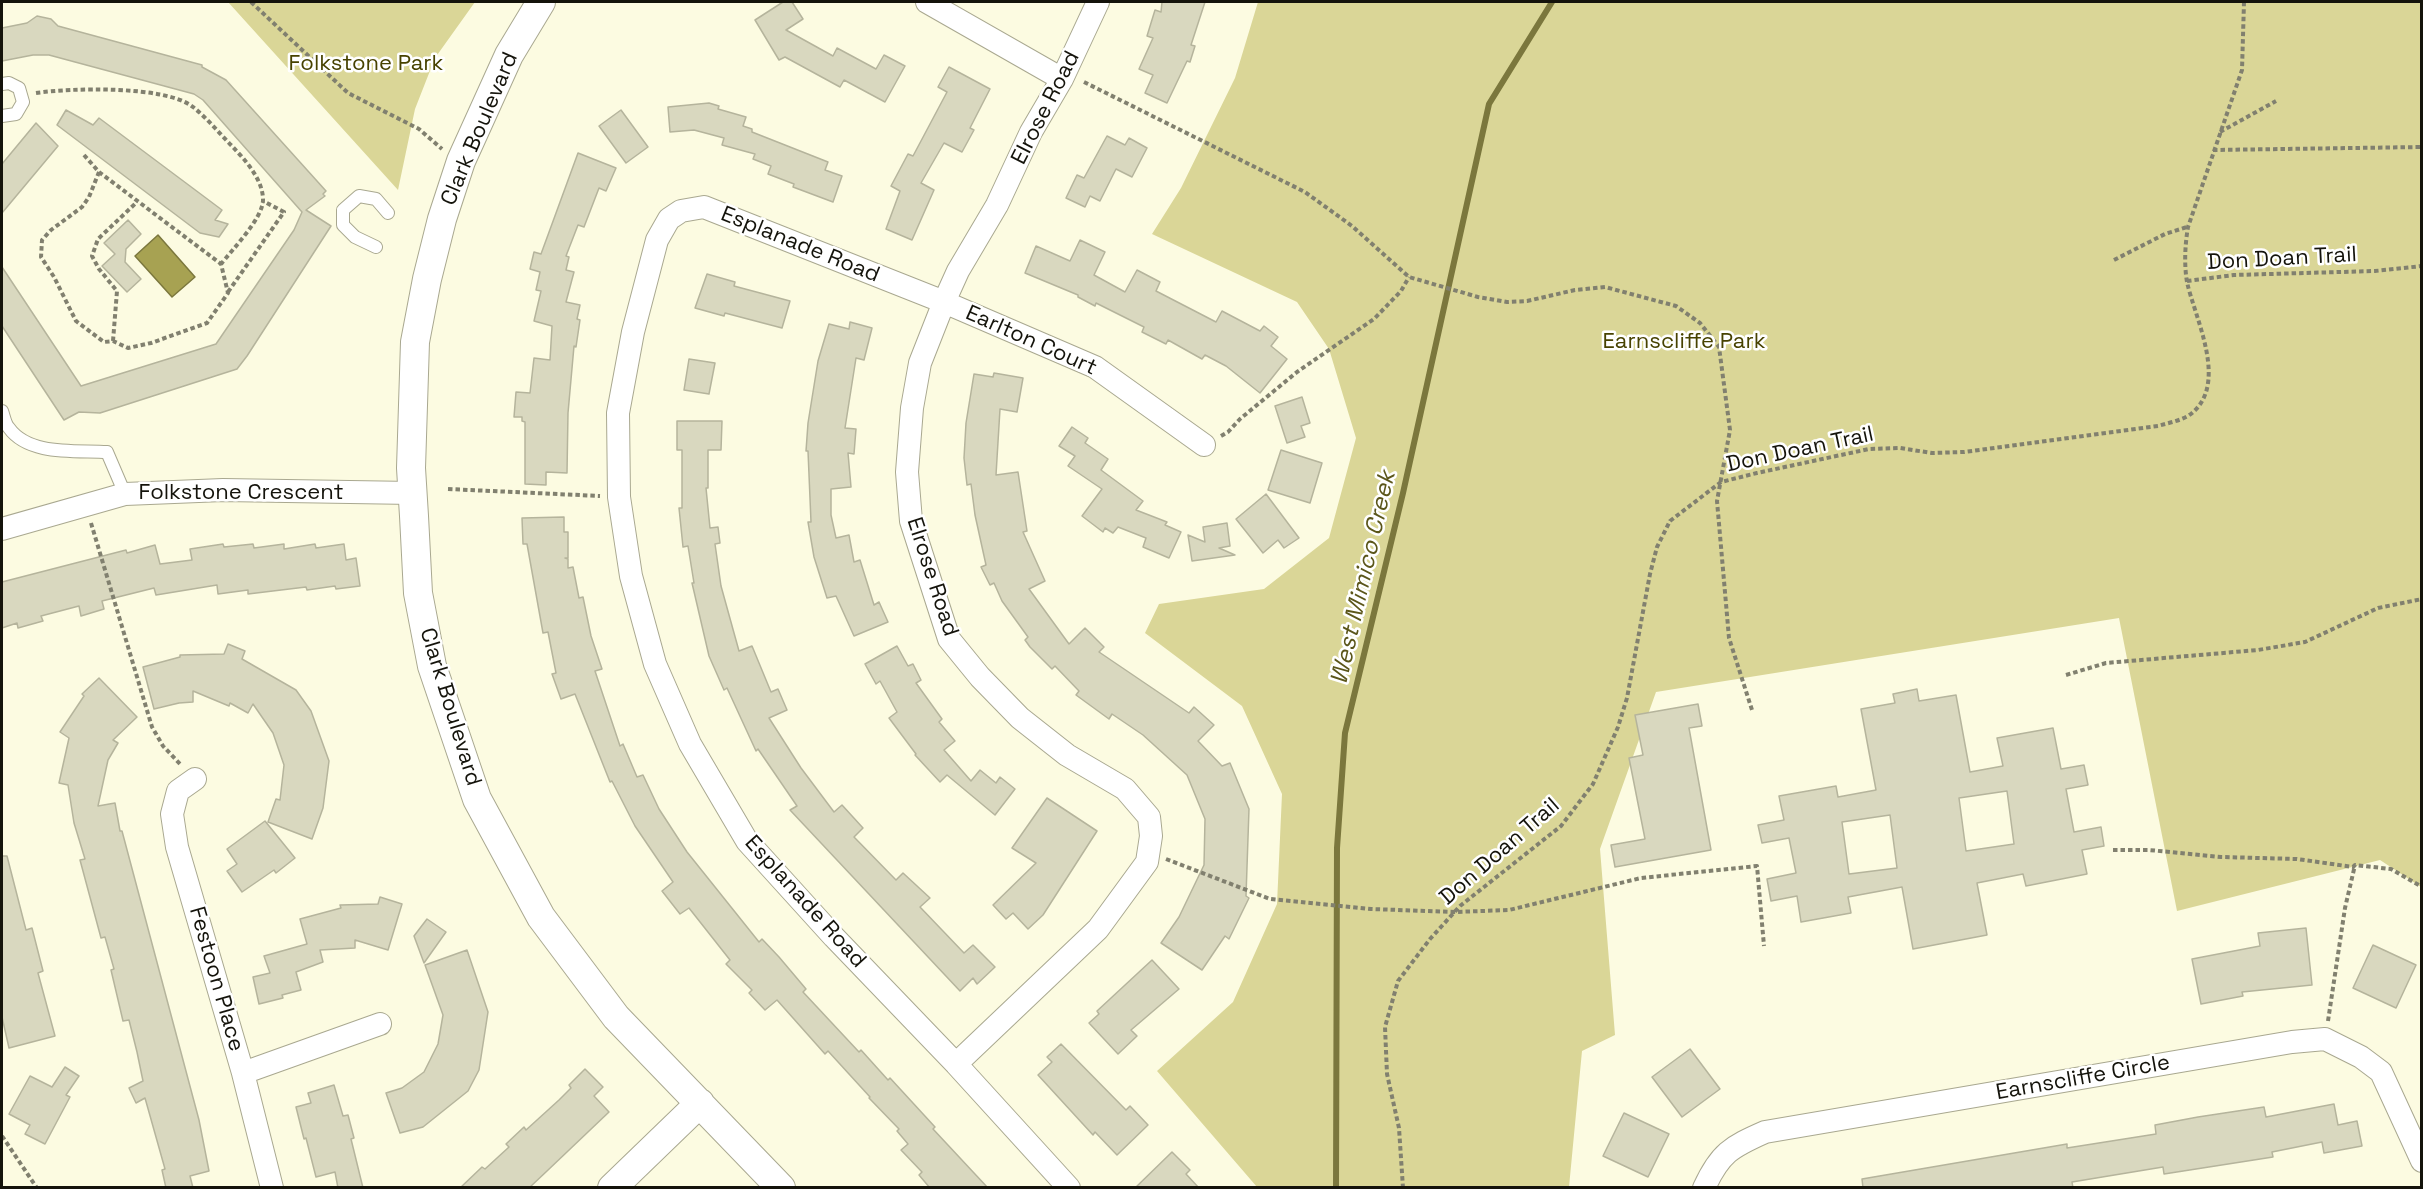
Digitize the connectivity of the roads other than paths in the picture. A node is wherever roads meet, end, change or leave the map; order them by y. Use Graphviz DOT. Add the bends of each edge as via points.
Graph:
graph roads {
  1 [pos="541,2"];
  2 [pos="927,2"];
  3 [pos="1098,2"];
  4 [pos="1063,76"];
  5 [pos="2,84"];
  6 [pos="2,116"];
  7 [pos="388,213"];
  8 [pos="376,247"];
  9 [pos="944,302"];
  10 [pos="2,411"];
  11 [pos="1204,445"];
  12 [pos="412,493"];
  13 [pos="124,494"];
  14 [pos="2,529"];
  15 [pos="195,779"];
  16 [pos="380,1024"];
  17 [pos="956,1064"];
  18 [pos="243,1073"];
  19 [pos="700,1103"];
  20 [pos="2421,1161"];
  21 [pos="272,1188"];
  22 [pos="612,1188"];
  23 [pos="781,1188"];
  24 [pos="1069,1188"];
  25 [pos="1704,1188"];
  1 -- 12 [label="street, Clark Boulevard" via="504,66 461,161 442,219 415,342"];
  2 -- 4 [label="street"];
  3 -- 4 [label="street, Elrose Road"];
  4 -- 9 [label="street, Elrose Road"];
  5 -- 6 [label="lane" via="15,85 24,102 16,114"];
  7 -- 8 [label="lane" via="376,199 359,196 344,210 343,225 355,237"];
  9 -- 11 [label="street, Earlton Court" via="1095,367"];
  9 -- 17 [label="street, Elrose Road" via="920,363 907,472 911,521 949,639 1020,718 1066,755 1125,789 1149,817 1151,836 1147,862 1098,929"];
  9 -- 17 [label="street, Esplanade Road" via="704,207 681,211 669,219 657,240 633,332 618,412 619,497 631,576 655,664 690,744 747,842"];
  10 -- 13 [label="lane" via="8,428 22,440 44,448 106,452"];
  12 -- 13 [label="street, Folkstone Crescent" via="223,490"];
  12 -- 19 [label="street, Clark Boulevard" via="418,593 432,666 477,799 541,917 616,1017"];
  13 -- 14 [label="street, Folkstone Crescent"];
  15 -- 18 [label="street, Festoon Place" via="177,791 172,814 177,847"];
  16 -- 18 [label="street"];
  17 -- 24 [label="street, Esplanade Road"];
  18 -- 21 [label="street, Festoon Place"];
  19 -- 22 [label="street"];
  19 -- 23 [label="street, Clark Boulevard"];
  20 -- 25 [label="street, Earnscliffe Circle" via="2381,1071 2325,1039 1765,1132 1737,1144 1715,1164"];
}
